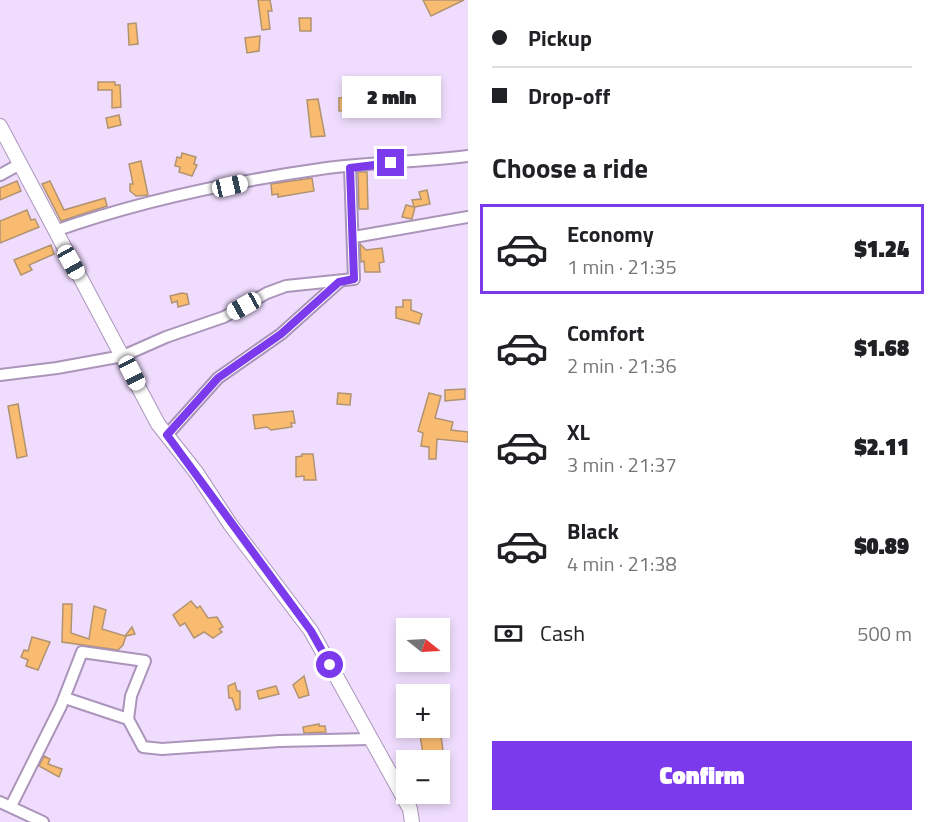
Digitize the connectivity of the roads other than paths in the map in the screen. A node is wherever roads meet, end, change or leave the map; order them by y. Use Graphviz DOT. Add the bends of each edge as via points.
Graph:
graph roads {
  1 [pos="1,131"];
  2 [pos="468,156"];
  3 [pos="20,164"];
  4 [pos="350,168"];
  5 [pos="0,175"];
  6 [pos="468,217"];
  7 [pos="55,231"];
  8 [pos="354,237"];
  9 [pos="339,282"];
  10 [pos="123,356"];
  11 [pos="0,375"];
  12 [pos="167,435"];
  13 [pos="65,698"];
  14 [pos="128,719"];
  15 [pos="370,739"];
  16 [pos="5,804"];
  17 [pos="43,822"];
  18 [pos="412,822"];
  1 -- 3 [label="street"];
  2 -- 4 [label="street"];
  3 -- 5 [label="street"];
  3 -- 7 [label="street"];
  4 -- 7 [label="street" via="273,176 168,198"];
  4 -- 8 [label="street"];
  6 -- 8 [label="street"];
  7 -- 10 [label="street"];
  8 -- 9 [label="street" via="354,279"];
  9 -- 10 [label="street" via="286,286 224,317"];
  9 -- 12 [label="street" via="281,334 218,378"];
  10 -- 11 [label="street"];
  10 -- 12 [label="street"];
  12 -- 15 [label="street" via="311,631"];
  13 -- 14 [label="street"];
  13 -- 14 [label="street" via="82,652 145,661 131,696"];
  13 -- 16 [label="street"];
  14 -- 15 [label="street" via="143,747 162,749"];
  15 -- 18 [label="street" via="410,808"];
  16 -- 17 [label="street"];
}
